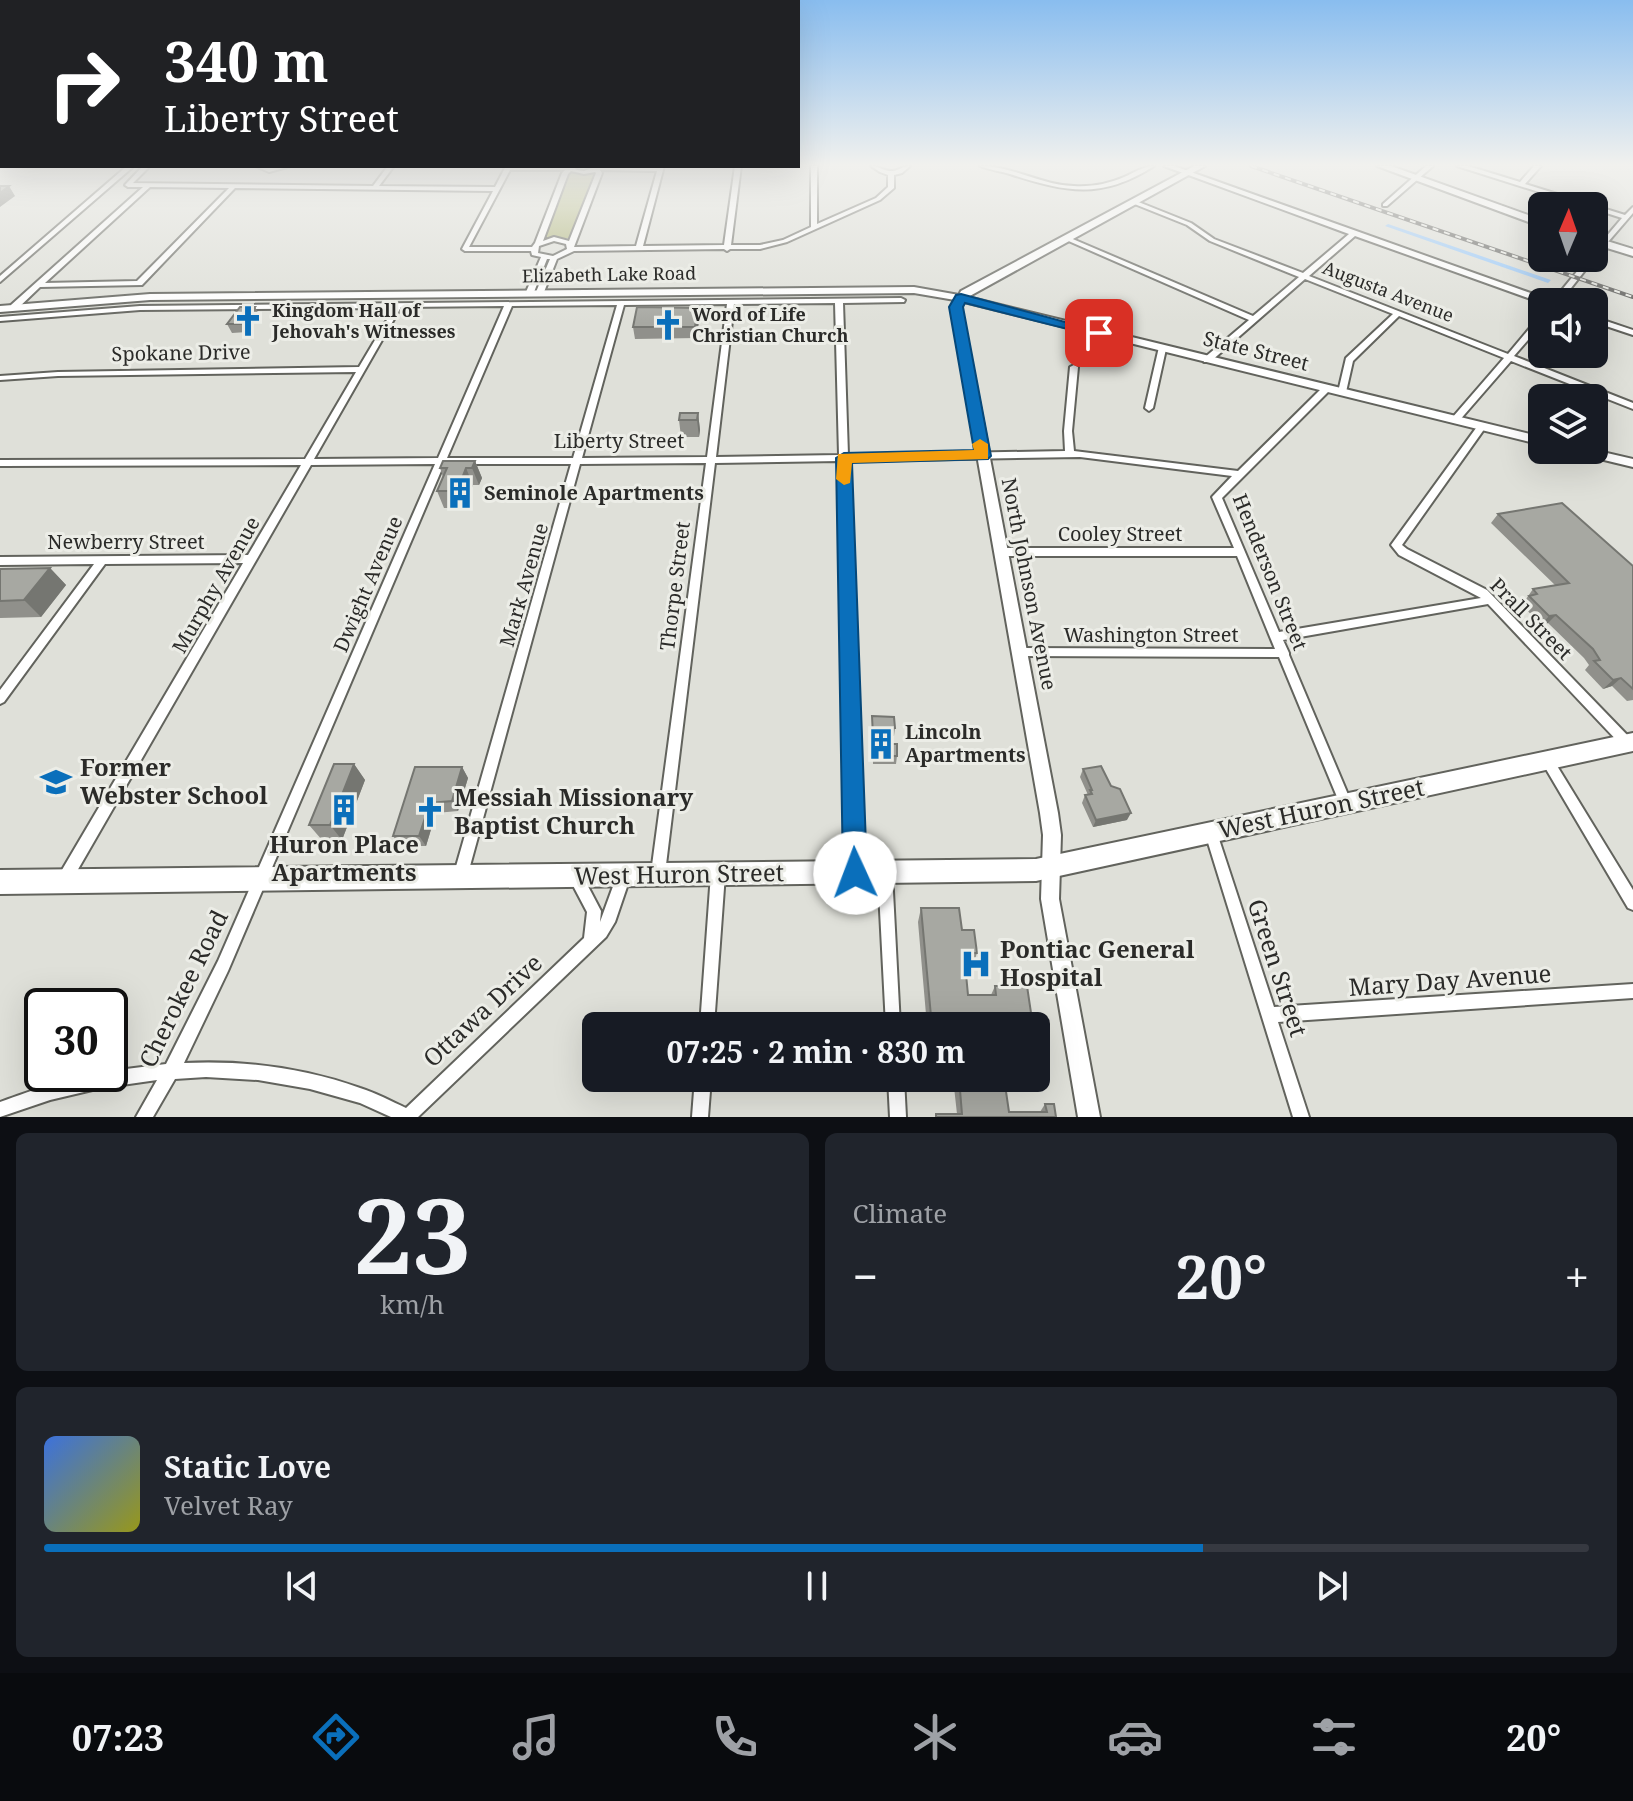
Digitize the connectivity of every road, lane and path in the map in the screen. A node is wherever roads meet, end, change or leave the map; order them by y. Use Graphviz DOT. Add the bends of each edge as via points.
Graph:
graph roads {
  1 [pos="71,218"];
  2 [pos="112,218"];
  3 [pos="202,218"];
  4 [pos="481,218"];
  5 [pos="547,218"];
  6 [pos="582,218"];
  7 [pos="647,218"];
  8 [pos="731,218"];
  9 [pos="814,218"];
  10 [pos="835,218"];
  11 [pos="1104,218"];
  12 [pos="1174,218"];
  13 [pos="1313,218"];
  14 [pos="1625,218"];
  15 [pos="814,228"];
  16 [pos="1354,233"];
  17 [pos="1608,234"];
  18 [pos="1066,238"];
  19 [pos="1608,245"];
  20 [pos="535,246"];
  21 [pos="571,247"];
  22 [pos="639,249"];
  23 [pos="727,249"];
  24 [pos="1633,253"];
  25 [pos="544,258"];
  26 [pos="554,258"];
  27 [pos="1581,272"];
  28 [pos="1303,276"];
  29 [pos="0,280"];
  30 [pos="38,285"];
  31 [pos="1568,288"];
  32 [pos="535,292"];
  33 [pos="256,295"];
  34 [pos="1528,295"];
  35 [pos="961,298"];
  36 [pos="901,300"];
  37 [pos="731,301"];
  38 [pos="839,301"];
  39 [pos="621,303"];
  40 [pos="509,304"];
  41 [pos="399,305"];
  42 [pos="14,307"];
  43 [pos="248,307"];
  44 [pos="0,309"];
  45 [pos="1398,313"];
  46 [pos="0,319"];
  47 [pos="1254,319"];
  48 [pos="1608,324"];
  49 [pos="1633,333"];
  50 [pos="1528,336"];
  51 [pos="1162,349"];
  52 [pos="1510,357"];
  53 [pos="1207,360"];
  54 [pos="1074,367"];
  55 [pos="362,369"];
  56 [pos="0,378"];
  57 [pos="1326,389"];
  58 [pos="1342,392"];
  59 [pos="1633,406"];
  60 [pos="1149,408"];
  61 [pos="1455,420"];
  62 [pos="1482,426"];
  63 [pos="1528,438"];
  64 [pos="1070,454"];
  65 [pos="983,456"];
  66 [pos="1608,457"];
  67 [pos="844,458"];
  68 [pos="578,459"];
  69 [pos="711,459"];
  70 [pos="441,460"];
  71 [pos="309,461"];
  72 [pos="0,463"];
  73 [pos="1633,463"];
  74 [pos="1237,474"];
  75 [pos="1000,552"];
  76 [pos="1240,552"];
  77 [pos="251,559"];
  78 [pos="102,560"];
  79 [pos="0,561"];
  80 [pos="1490,600"];
  81 [pos="1276,637"];
  82 [pos="1019,652"];
  83 [pos="1284,653"];
  84 [pos="0,699"];
  85 [pos="1630,742"];
  86 [pos="1547,760"];
  87 [pos="1346,804"];
  88 [pos="1211,833"];
  89 [pos="1051,867"];
  90 [pos="885,872"];
  91 [pos="855,873"];
  92 [pos="718,874"];
  93 [pos="624,875"];
  94 [pos="658,875"];
  95 [pos="575,876"];
  96 [pos="460,877"];
  97 [pos="260,879"];
  98 [pos="0,882"];
  99 [pos="63,882"];
  100 [pos="1633,903"];
  101 [pos="591,940"];
  102 [pos="1633,991"];
  103 [pos="708,1012"];
  104 [pos="892,1012"];
  105 [pos="1269,1015"];
  106 [pos="171,1072"];
  107 [pos="702,1092"];
  108 [pos="897,1092"];
  109 [pos="0,1110"];
  110 [pos="144,1117"];
  111 [pos="408,1117"];
  112 [pos="700,1117"];
  113 [pos="898,1117"];
  114 [pos="1089,1117"];
  115 [pos="1301,1117"];
  1 -- 29 [label="street"];
  2 -- 30 [label="street"];
  3 -- 30 [label="street" via="137,283"];
  4 -- 20 [label="street" via="465,249"];
  5 -- 20 [label="street"];
  6 -- 21 [label="street"];
  7 -- 22 [label="street"];
  8 -- 23 [label="street"];
  9 -- 15 [label="street"];
  10 -- 15 [label="street"];
  11 -- 18 [label="main road"];
  12 -- 28 [label="street, Augusta Avenue" via="1209,239"];
  13 -- 16 [label="street"];
  14 -- 17 [label="street"];
  15 -- 23 [label="street" via="769,245"];
  16 -- 28 [label="street"];
  16 -- 34 [label="street"];
  18 -- 35 [label="main road"];
  18 -- 47 [label="street"];
  19 -- 24 [label="main road"];
  20 -- 21 [label="street" via="557,239"];
  20 -- 25 [label="street" via="535,255"];
  21 -- 22 [label="street"];
  21 -- 26 [label="street"];
  22 -- 23 [label="street"];
  25 -- 26 [label="street"];
  25 -- 32 [label="street"];
  26 -- 32 [label="street"];
  27 -- 31 [label="street"];
  28 -- 45 [label="street, Augusta Avenue"];
  28 -- 47 [label="street"];
  30 -- 42 [label="street"];
  32 -- 33 [label="main road, Elizabeth Lake Road"];
  32 -- 35 [label="main road, Elizabeth Lake Road" via="890,288"];
  33 -- 42 [label="main road, Elizabeth Lake Road"];
  33 -- 43 [label="street"];
  35 -- 51 [label="main road, State Street"];
  35 -- 65 [label="main road, North Johnson Avenue" via="956,307"];
  36 -- 38 [label="street, Elizabeth Lake Road"];
  37 -- 38 [label="street, Elizabeth Lake Road"];
  37 -- 39 [label="street, Elizabeth Lake Road"];
  37 -- 69 [label="street, Thorpe Street"];
  38 -- 67 [label="street"];
  39 -- 40 [label="street, Elizabeth Lake Road"];
  39 -- 68 [label="street, Mark Avenue"];
  40 -- 41 [label="street, Elizabeth Lake Road"];
  40 -- 70 [label="street, Dwight Avenue"];
  41 -- 43 [label="street, Elizabeth Lake Road"];
  41 -- 55 [label="street, Murphy Avenue"];
  42 -- 44 [label="main road, Elizabeth Lake Road"];
  43 -- 46 [label="street, Elizabeth Lake Road"];
  45 -- 52 [label="street, Augusta Avenue"];
  45 -- 58 [label="street" via="1349,360"];
  47 -- 53 [label="street"];
  48 -- 49 [label="street"];
  50 -- 52 [label="street"];
  51 -- 53 [label="main road, State Street"];
  51 -- 60 [label="street"];
  52 -- 59 [label="street, Augusta Avenue"];
  52 -- 61 [label="street"];
  53 -- 57 [label="main road, State Street"];
  54 -- 64 [label="street"];
  55 -- 56 [label="street, Spokane Drive"];
  55 -- 71 [label="street, Murphy Avenue"];
  57 -- 58 [label="main road, State Street"];
  57 -- 74 [label="street, Henderson Street"];
  58 -- 61 [label="main road, State Street"];
  61 -- 62 [label="main road, State Street"];
  62 -- 63 [label="main road, State Street"];
  62 -- 80 [label="street, Prall Street" via="1396,544"];
  64 -- 65 [label="street, Liberty Street"];
  64 -- 74 [label="street, Liberty Street"];
  65 -- 67 [label="street, Liberty Street"];
  65 -- 75 [label="main road, North Johnson Avenue"];
  66 -- 73 [label="main road"];
  67 -- 69 [label="street, Liberty Street"];
  67 -- 91 [label="street"];
  68 -- 69 [label="street, Liberty Street"];
  68 -- 70 [label="street, Liberty Street"];
  68 -- 96 [label="street, Mark Avenue"];
  69 -- 94 [label="street, Thorpe Street"];
  70 -- 71 [label="street, Liberty Street"];
  70 -- 97 [label="street, Dwight Avenue"];
  71 -- 72 [label="street, Liberty Street"];
  71 -- 77 [label="street, Murphy Avenue"];
  74 -- 76 [label="street, Henderson Street" via="1217,498"];
  75 -- 76 [label="street, Cooley Street"];
  75 -- 82 [label="main road, North Johnson Avenue"];
  76 -- 81 [label="street, Henderson Street"];
  77 -- 78 [label="street, Newberry Street"];
  77 -- 99 [label="street, Murphy Avenue"];
  78 -- 79 [label="street, Newberry Street"];
  78 -- 84 [label="street"];
  80 -- 81 [label="street"];
  80 -- 85 [label="street, Prall Street"];
  81 -- 83 [label="street, Henderson Street"];
  82 -- 83 [label="street, Washington Street"];
  82 -- 89 [label="main road, North Johnson Avenue" via="1049,813"];
  83 -- 87 [label="street, Henderson Street"];
  85 -- 86 [label="highway, West Huron Street"];
  86 -- 87 [label="highway, West Huron Street"];
  86 -- 100 [label="street"];
  87 -- 88 [label="highway, West Huron Street"];
  88 -- 89 [label="highway, West Huron Street"];
  88 -- 105 [label="street, Green Street"];
  89 -- 90 [label="highway, West Huron Street"];
  89 -- 114 [label="main road, North Johnson Avenue" via="1050,899"];
  90 -- 91 [label="highway, West Huron Street"];
  90 -- 104 [label="street"];
  91 -- 92 [label="highway, West Huron Street"];
  92 -- 94 [label="highway, West Huron Street"];
  92 -- 103 [label="street"];
  93 -- 94 [label="highway, West Huron Street"];
  93 -- 95 [label="highway, West Huron Street"];
  93 -- 101 [label="street, Ottawa Drive" via="608,922"];
  95 -- 96 [label="highway, West Huron Street"];
  95 -- 101 [label="street" via="594,911"];
  96 -- 97 [label="highway, West Huron Street"];
  97 -- 99 [label="highway, West Huron Street"];
  97 -- 106 [label="street, Cherokee Road"];
  98 -- 99 [label="highway, West Huron Street"];
  101 -- 111 [label="street, Ottawa Drive"];
  102 -- 105 [label="street, Mary Day Avenue"];
  105 -- 115 [label="street, Green Street"];
  106 -- 109 [label="street" via="92,1081"];
  106 -- 110 [label="street, Cherokee Road"];
  106 -- 111 [label="street" via="293,1075 353,1092"];
  107 -- 112 [label="street"];
  108 -- 113 [label="street"];
}
